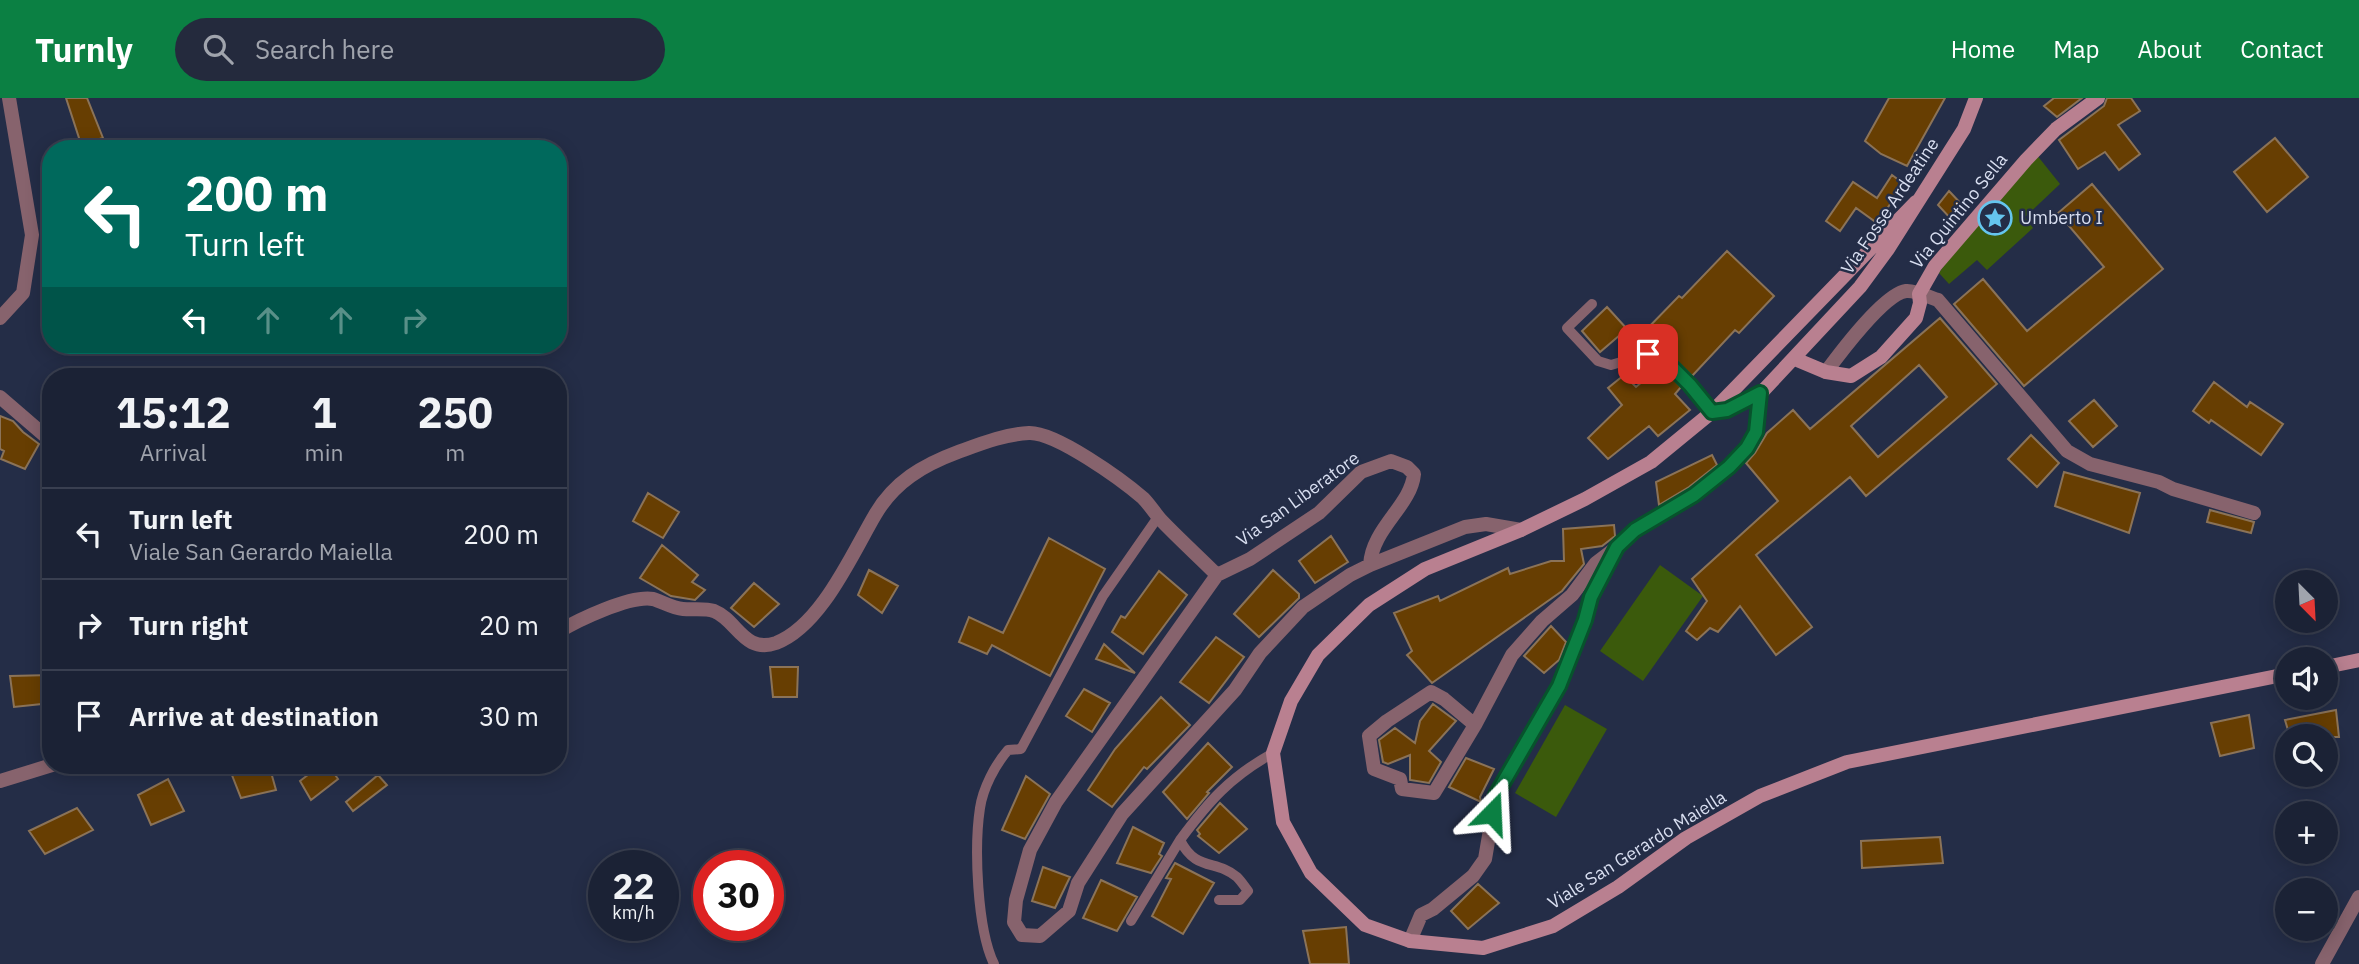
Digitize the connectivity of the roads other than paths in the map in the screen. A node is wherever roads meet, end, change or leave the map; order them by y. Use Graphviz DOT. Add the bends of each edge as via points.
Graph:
graph roads {
  1 [pos="9,98"];
  2 [pos="1976,98"];
  3 [pos="2098,98"];
  4 [pos="1916,202"];
  5 [pos="1919,294"];
  6 [pos="1592,304"];
  7 [pos="0,318"];
  8 [pos="1795,359"];
  9 [pos="1826,372"];
  10 [pos="1760,393"];
  11 [pos="0,397"];
  12 [pos="1712,412"];
  13 [pos="42,433"];
  14 [pos="2254,513"];
  15 [pos="1158,517"];
  16 [pos="1521,530"];
  17 [pos="1617,547"];
  18 [pos="1370,565"];
  19 [pos="1217,575"];
  20 [pos="567,628"];
  21 [pos="2359,660"];
  22 [pos="2338,664"];
  23 [pos="2275,676"];
  24 [pos="1475,725"];
  25 [pos="1273,753"];
  26 [pos="42,768"];
  27 [pos="0,781"];
  28 [pos="1180,840"];
  29 [pos="2359,897"];
  30 [pos="1219,900"];
  31 [pos="1132,921"];
  32 [pos="1410,942"];
  33 [pos="995,964"];
  34 [pos="2322,964"];
  1 -- 7 [label="street" via="32,235 23,293"];
  2 -- 4 [label="main road, Via Fosse Ardeatine" via="1964,129"];
  3 -- 5 [label="main road, Via Quintino Sella" via="2056,129 2026,160 1934,266"];
  4 -- 8 [label="main road, Via Fosse Ardeatine" via="1860,287"];
  4 -- 12 [label="main road"];
  5 -- 9 [label="street" via="1907,291 1889,299"];
  5 -- 9 [label="main road, Via Quintino Sella" via="1916,318 1881,357 1851,376"];
  5 -- 14 [label="street" via="1938,300 2067,450 2090,464"];
  6 -- 12 [label="lane" via="1567,328 1598,361 1611,365 1660,355"];
  8 -- 9 [label="main road, Via Quintino Sella"];
  8 -- 10 [label="main road, Via Fosse Ardeatine"];
  10 -- 12 [label="main road, Viale San Gerardo Maiella" via="1727,410"];
  10 -- 17 [label="street" via="1756,432 1747,448 1694,495 1635,530"];
  11 -- 13 [label="street"];
  12 -- 16 [label="main road, Viale San Gerardo Maiella" via="1651,462"];
  15 -- 19 [label="street"];
  15 -- 20 [label="street" via="1144,499 1058,440 1031,433 989,440 900,482 877,511 822,603 787,638 771,644 754,643 712,610 680,609 650,599 598,613"];
  15 -- 33 [label="lane" via="1103,596 1021,749 1008,750 998,762 980,806 980,904 987,948"];
  16 -- 18 [label="street" via="1486,524 1465,527"];
  16 -- 25 [label="main road, Viale San Gerardo Maiella" via="1425,569 1369,605 1318,655 1291,701"];
  17 -- 24 [label="street" via="1595,563 1572,595 1512,655"];
  17 -- 32 [label="street" via="1591,597 1559,686 1496,795 1485,859 1473,876 1421,915"];
  18 -- 19 [label="street, Via San Liberatore" via="1384,526 1413,486 1414,474 1391,461 1361,472 1318,513 1250,559"];
  18 -- 19 [label="street" via="1303,607 1122,814 1078,883 1069,911 1040,936 1022,935 1014,922 1015,911 1030,850 1056,802"];
  21 -- 22 [label="main road"];
  23 -- 32 [label="main road, Viale San Gerardo Maiella" via="1847,762 1760,796 1686,838 1553,926 1483,948"];
  24 -- 24 [label="street" via="1434,793 1402,789 1400,779 1374,769 1369,736 1431,692"];
  25 -- 28 [label="lane" via="1221,789"];
  25 -- 32 [label="main road, Viale San Gerardo Maiella" via="1283,822 1311,873 1366,925"];
  26 -- 27 [label="street"];
  28 -- 30 [label="lane" via="1187,853 1237,876 1248,891 1240,900"];
  28 -- 31 [label="lane"];
  29 -- 34 [label="street"];
}
